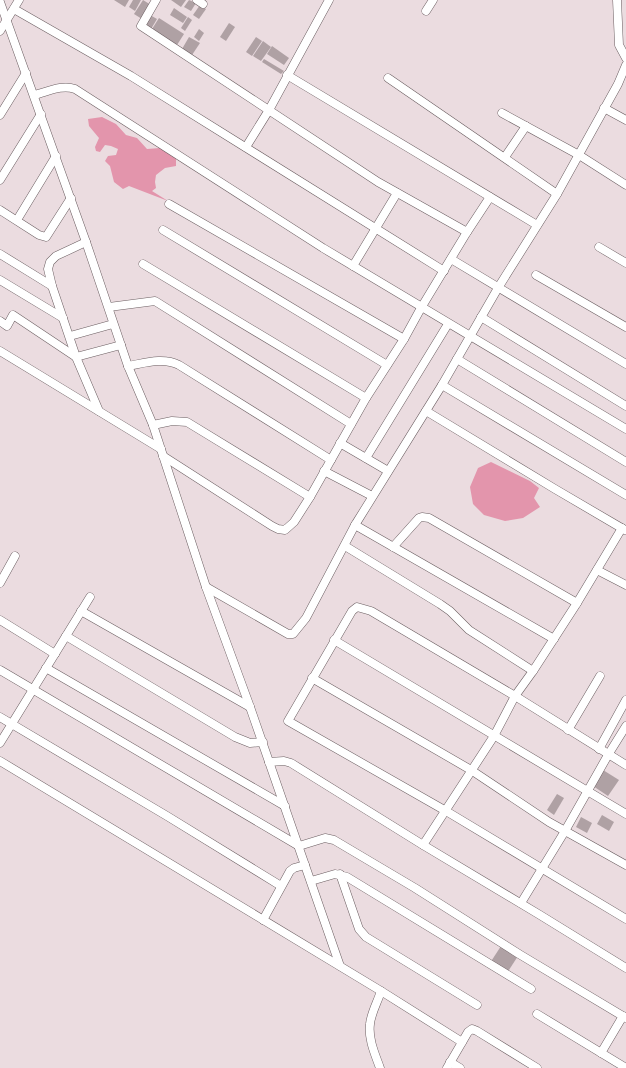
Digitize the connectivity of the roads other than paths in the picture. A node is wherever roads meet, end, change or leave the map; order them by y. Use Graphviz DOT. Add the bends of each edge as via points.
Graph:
graph roads {
  1 [pos="19,0"];
  2 [pos="156,0"];
  3 [pos="329,0"];
  4 [pos="433,0"];
  5 [pos="617,0"];
  6 [pos="0,2"];
  7 [pos="14,8"];
  8 [pos="426,11"];
  9 [pos="6,20"];
  10 [pos="0,31"];
  11 [pos="626,58"];
  12 [pos="626,65"];
  13 [pos="26,73"];
  14 [pos="287,75"];
  15 [pos="388,78"];
  16 [pos="34,95"];
  17 [pos="604,108"];
  18 [pos="268,110"];
  19 [pos="502,113"];
  20 [pos="41,114"];
  21 [pos="0,115"];
  22 [pos="626,120"];
  23 [pos="526,126"];
  24 [pos="246,148"];
  25 [pos="579,155"];
  26 [pos="56,156"];
  27 [pos="505,157"];
  28 [pos="0,180"];
  29 [pos="626,185"];
  30 [pos="397,192"];
  31 [pos="557,194"];
  32 [pos="490,197"];
  33 [pos="71,198"];
  34 [pos="169,204"];
  35 [pos="0,210"];
  36 [pos="17,220"];
  37 [pos="537,225"];
  38 [pos="376,228"];
  39 [pos="163,230"];
  40 [pos="467,232"];
  41 [pos="86,242"];
  42 [pos="599,247"];
  43 [pos="0,254"];
  44 [pos="451,260"];
  45 [pos="626,263"];
  46 [pos="143,264"];
  47 [pos="353,266"];
  48 [pos="444,271"];
  49 [pos="536,275"];
  50 [pos="0,280"];
  51 [pos="52,286"];
  52 [pos="498,288"];
  53 [pos="109,307"];
  54 [pos="421,308"];
  55 [pos="482,317"];
  56 [pos="63,318"];
  57 [pos="0,321"];
  58 [pos="113,324"];
  59 [pos="448,324"];
  60 [pos="626,327"];
  61 [pos="70,336"];
  62 [pos="470,336"];
  63 [pos="404,339"];
  64 [pos="121,345"];
  65 [pos="0,351"];
  66 [pos="76,357"];
  67 [pos="457,359"];
  68 [pos="626,364"];
  69 [pos="387,365"];
  70 [pos="128,366"];
  71 [pos="442,385"];
  72 [pos="366,398"];
  73 [pos="626,406"];
  74 [pos="99,411"];
  75 [pos="426,411"];
  76 [pos="351,424"];
  77 [pos="153,425"];
  78 [pos="626,429"];
  79 [pos="340,443"];
  80 [pos="162,452"];
  81 [pos="366,458"];
  82 [pos="331,460"];
  83 [pos="626,462"];
  84 [pos="324,471"];
  85 [pos="388,471"];
  86 [pos="626,495"];
  87 [pos="372,496"];
  88 [pos="310,497"];
  89 [pos="355,525"];
  90 [pos="624,529"];
  91 [pos="345,546"];
  92 [pos="393,548"];
  93 [pos="15,556"];
  94 [pos="597,570"];
  95 [pos="0,583"];
  96 [pos="626,585"];
  97 [pos="206,587"];
  98 [pos="90,597"];
  99 [pos="577,603"];
  100 [pos="81,611"];
  101 [pos="0,620"];
  102 [pos="66,636"];
  103 [pos="554,639"];
  104 [pos="334,640"];
  105 [pos="55,654"];
  106 [pos="46,668"];
  107 [pos="0,670"];
  108 [pos="533,672"];
  109 [pos="600,676"];
  110 [pos="312,678"];
  111 [pos="33,690"];
  112 [pos="515,696"];
  113 [pos="626,700"];
  114 [pos="250,707"];
  115 [pos="0,717"];
  116 [pos="12,724"];
  117 [pos="626,726"];
  118 [pos="568,730"];
  119 [pos="494,736"];
  120 [pos="263,742"];
  121 [pos="0,743"];
  122 [pos="599,749"];
  123 [pos="608,755"];
  124 [pos="0,761"];
  125 [pos="269,762"];
  126 [pos="626,765"];
  127 [pos="471,770"];
  128 [pos="588,791"];
  129 [pos="285,806"];
  130 [pos="446,811"];
  131 [pos="626,814"];
  132 [pos="565,832"];
  133 [pos="423,845"];
  134 [pos="299,846"];
  135 [pos="305,865"];
  136 [pos="626,865"];
  137 [pos="543,869"];
  138 [pos="340,874"];
  139 [pos="311,881"];
  140 [pos="281,886"];
  141 [pos="521,903"];
  142 [pos="626,919"];
  143 [pos="263,920"];
  144 [pos="340,966"];
  145 [pos="626,968"];
  146 [pos="531,989"];
  147 [pos="381,991"];
  148 [pos="477,1005"];
  149 [pos="537,1014"];
  150 [pos="625,1017"];
  151 [pos="462,1042"];
  152 [pos="601,1053"];
  153 [pos="448,1065"];
  154 [pos="378,1068"];
  155 [pos="460,1068"];
  156 [pos="537,1068"];
  157 [pos="626,1068"];
  1 -- 7 [label="street"];
  2 -- 18 [label="street" via="140,26"];
  3 -- 14 [label="street"];
  4 -- 8 [label="street"];
  5 -- 11 [label="street" via="619,45"];
  6 -- 9 [label="street"];
  7 -- 9 [label="street"];
  7 -- 24 [label="street" via="131,76"];
  9 -- 10 [label="street"];
  9 -- 13 [label="street"];
  12 -- 17 [label="street"];
  13 -- 16 [label="street"];
  13 -- 21 [label="street"];
  14 -- 18 [label="street"];
  14 -- 32 [label="street"];
  15 -- 27 [label="street"];
  16 -- 20 [label="street"];
  16 -- 47 [label="street" via="68,87 75,89"];
  17 -- 22 [label="street"];
  17 -- 25 [label="street"];
  18 -- 24 [label="street"];
  18 -- 30 [label="street"];
  19 -- 23 [label="street"];
  20 -- 26 [label="street"];
  20 -- 28 [label="street"];
  23 -- 25 [label="street"];
  23 -- 27 [label="street"];
  24 -- 38 [label="street"];
  25 -- 29 [label="street"];
  25 -- 31 [label="street"];
  26 -- 33 [label="street"];
  26 -- 36 [label="street"];
  27 -- 31 [label="street"];
  30 -- 38 [label="street"];
  30 -- 40 [label="street"];
  31 -- 37 [label="street"];
  32 -- 37 [label="street"];
  32 -- 40 [label="street"];
  33 -- 36 [label="street" via="46,237"];
  33 -- 41 [label="street"];
  34 -- 63 [label="street"];
  35 -- 36 [label="street"];
  37 -- 52 [label="street"];
  38 -- 47 [label="street"];
  38 -- 48 [label="street"];
  39 -- 69 [label="street"];
  40 -- 44 [label="street"];
  41 -- 51 [label="street" via="56,256 50,262 48,269"];
  41 -- 53 [label="street"];
  42 -- 45 [label="street"];
  43 -- 51 [label="street"];
  44 -- 48 [label="street"];
  44 -- 52 [label="street"];
  46 -- 72 [label="street"];
  47 -- 54 [label="street"];
  48 -- 54 [label="street"];
  49 -- 60 [label="street"];
  50 -- 56 [label="street"];
  51 -- 56 [label="street"];
  52 -- 55 [label="street"];
  52 -- 68 [label="street"];
  53 -- 58 [label="street"];
  53 -- 76 [label="street" via="155,301"];
  54 -- 59 [label="street"];
  54 -- 63 [label="street"];
  55 -- 62 [label="street"];
  55 -- 73 [label="street"];
  56 -- 61 [label="street"];
  57 -- 66 [label="street" via="7,326 14,315"];
  58 -- 61 [label="street"];
  58 -- 64 [label="street"];
  59 -- 62 [label="street"];
  59 -- 81 [label="street"];
  61 -- 66 [label="street"];
  62 -- 67 [label="street"];
  62 -- 78 [label="street"];
  63 -- 69 [label="street"];
  64 -- 66 [label="street"];
  64 -- 70 [label="street"];
  65 -- 74 [label="street"];
  66 -- 74 [label="street"];
  67 -- 71 [label="street"];
  67 -- 83 [label="street"];
  69 -- 72 [label="street"];
  70 -- 77 [label="street"];
  70 -- 82 [label="street" via="172,361"];
  71 -- 75 [label="street"];
  71 -- 86 [label="street"];
  72 -- 76 [label="street"];
  74 -- 80 [label="street"];
  75 -- 85 [label="street"];
  75 -- 90 [label="street"];
  76 -- 79 [label="street"];
  77 -- 80 [label="street"];
  77 -- 88 [label="street" via="172,421 187,422"];
  79 -- 81 [label="street"];
  79 -- 82 [label="street"];
  80 -- 88 [label="street" via="278,529 284,530 290,526"];
  80 -- 97 [label="street"];
  81 -- 85 [label="street"];
  82 -- 84 [label="street"];
  84 -- 87 [label="street"];
  84 -- 88 [label="street"];
  85 -- 87 [label="street"];
  87 -- 89 [label="street"];
  89 -- 91 [label="street"];
  89 -- 92 [label="street"];
  90 -- 94 [label="street"];
  91 -- 97 [label="street" via="306,618 293,634 288,634"];
  91 -- 108 [label="street" via="440,604 469,630"];
  92 -- 99 [label="street" via="419,518 429,518"];
  92 -- 103 [label="street"];
  93 -- 95 [label="street"];
  94 -- 96 [label="street"];
  94 -- 99 [label="street"];
  97 -- 114 [label="street"];
  98 -- 100 [label="street"];
  99 -- 103 [label="street"];
  100 -- 102 [label="street"];
  100 -- 114 [label="street"];
  101 -- 105 [label="street"];
  102 -- 105 [label="street"];
  102 -- 120 [label="street" via="239,739 250,743"];
  103 -- 108 [label="street"];
  104 -- 110 [label="street"];
  104 -- 112 [label="street" via="352,611 363,608"];
  104 -- 119 [label="street"];
  105 -- 106 [label="street"];
  106 -- 111 [label="street"];
  106 -- 129 [label="street"];
  107 -- 111 [label="street"];
  108 -- 112 [label="street"];
  109 -- 118 [label="street"];
  110 -- 127 [label="street"];
  110 -- 130 [label="street" via="288,721"];
  111 -- 116 [label="street"];
  111 -- 134 [label="street"];
  112 -- 118 [label="street"];
  112 -- 119 [label="street"];
  113 -- 122 [label="street"];
  114 -- 120 [label="street"];
  115 -- 116 [label="street"];
  116 -- 121 [label="street"];
  116 -- 140 [label="street"];
  117 -- 123 [label="street"];
  118 -- 122 [label="street"];
  119 -- 127 [label="street"];
  119 -- 128 [label="street"];
  120 -- 125 [label="street"];
  122 -- 123 [label="street"];
  123 -- 126 [label="street"];
  123 -- 128 [label="street"];
  124 -- 143 [label="street"];
  125 -- 129 [label="street"];
  125 -- 133 [label="street" via="291,763"];
  127 -- 130 [label="street"];
  127 -- 132 [label="street"];
  128 -- 131 [label="street"];
  128 -- 132 [label="street"];
  129 -- 134 [label="street"];
  130 -- 133 [label="street"];
  130 -- 137 [label="street"];
  132 -- 136 [label="street"];
  132 -- 137 [label="street"];
  133 -- 141 [label="street"];
  134 -- 135 [label="street"];
  134 -- 150 [label="street" via="325,838 334,840"];
  135 -- 139 [label="street"];
  135 -- 140 [label="street" via="292,869"];
  137 -- 141 [label="street"];
  137 -- 142 [label="street"];
  138 -- 139 [label="street"];
  138 -- 146 [label="street"];
  138 -- 148 [label="street" via="359,929 366,937"];
  139 -- 144 [label="street"];
  140 -- 143 [label="street"];
  141 -- 145 [label="street"];
  143 -- 144 [label="street"];
  144 -- 147 [label="street"];
  147 -- 151 [label="street"];
  147 -- 154 [label="street" via="371,1019 370,1031"];
  149 -- 152 [label="street"];
  150 -- 152 [label="street"];
  151 -- 153 [label="street"];
  151 -- 156 [label="street" via="470,1030 474,1029"];
  152 -- 157 [label="street"];
  153 -- 155 [label="street"];
}
